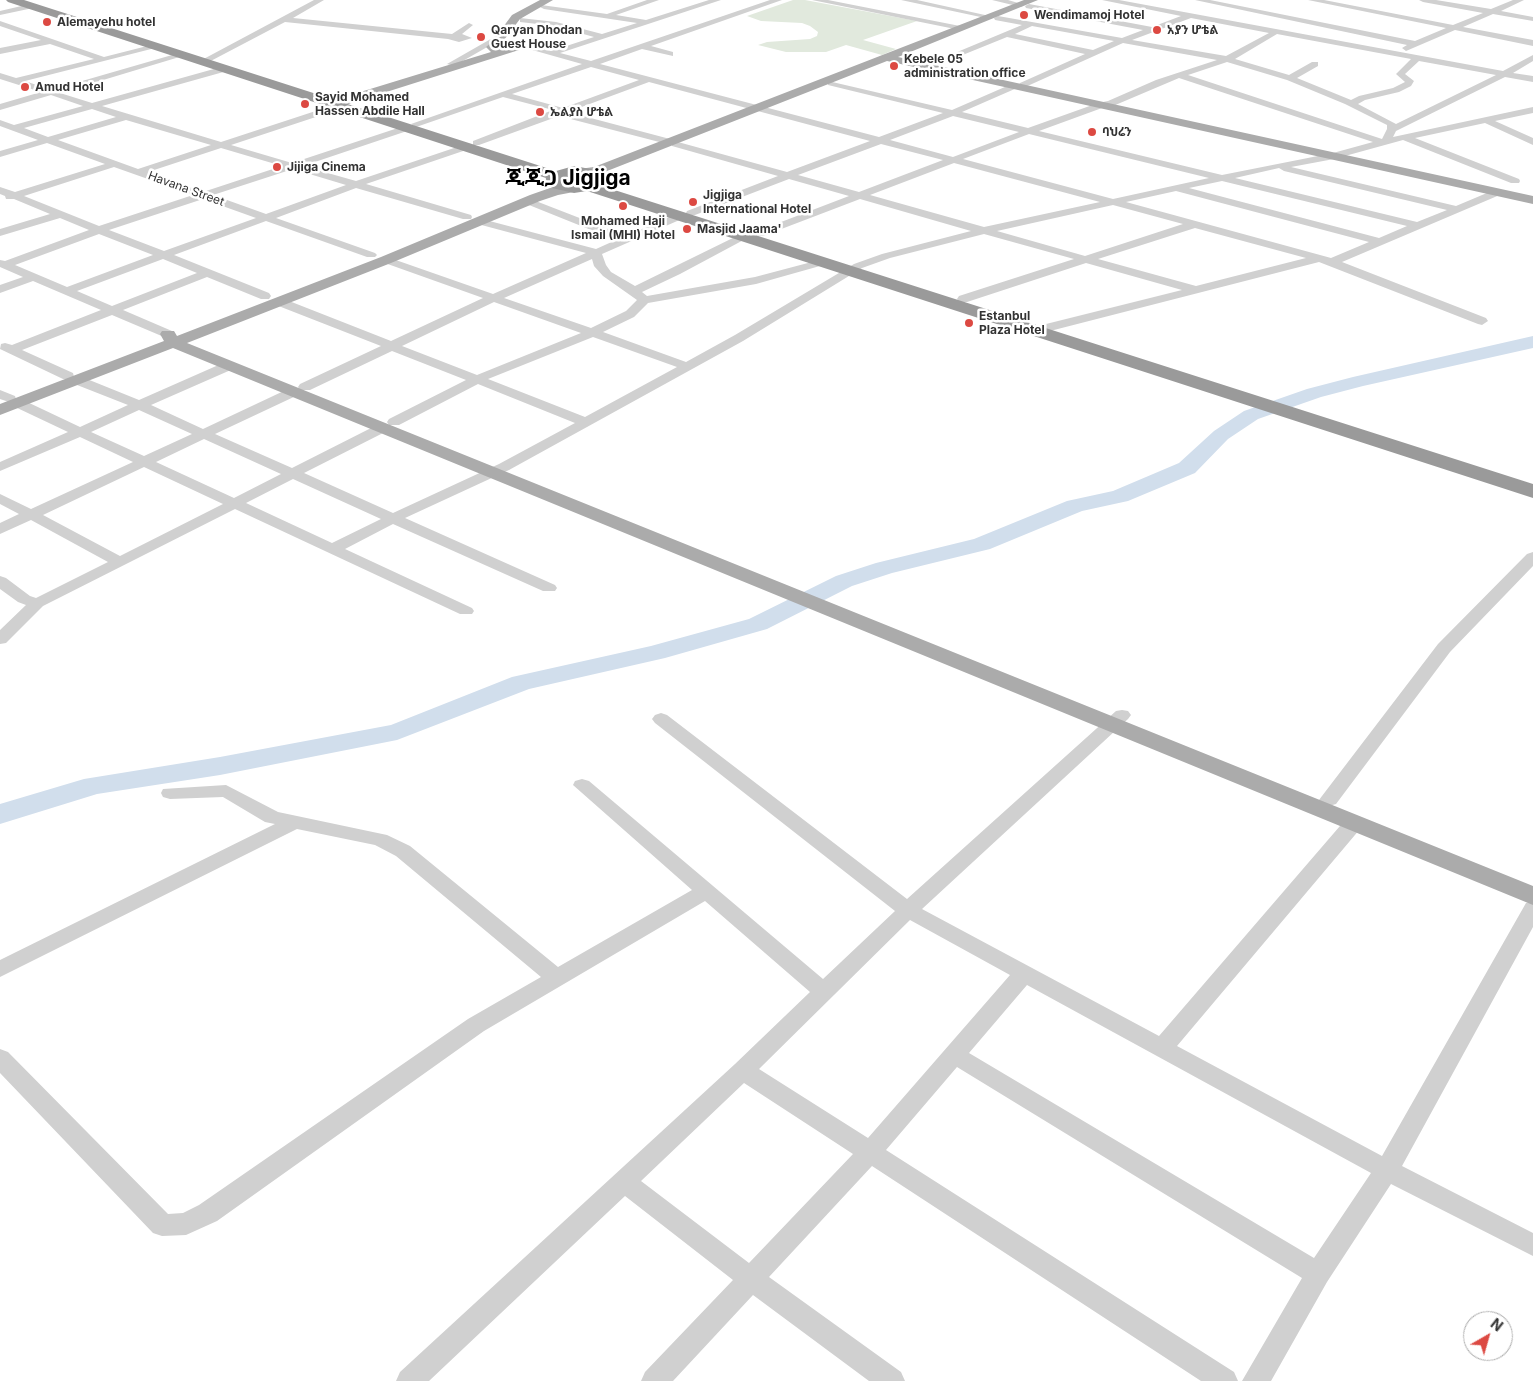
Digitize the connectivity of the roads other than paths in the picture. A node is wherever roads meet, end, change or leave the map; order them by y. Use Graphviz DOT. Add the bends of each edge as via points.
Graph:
graph roads {
  1 [pos="12,0"];
  2 [pos="320,0"];
  3 [pos="557,0"];
  4 [pos="655,0"];
  5 [pos="717,0"];
  6 [pos="778,0"];
  7 [pos="816,0"];
  8 [pos="870,0"];
  9 [pos="905,0"];
  10 [pos="996,0"];
  11 [pos="1045,0"];
  12 [pos="1106,0"];
  13 [pos="1199,0"];
  14 [pos="1312,0"];
  15 [pos="1361,0"];
  16 [pos="1423,0"];
  17 [pos="1520,0"];
  18 [pos="1217,2"];
  19 [pos="28,3"];
  20 [pos="546,3"];
  21 [pos="1028,4"];
  22 [pos="1346,6"];
  23 [pos="850,7"];
  24 [pos="1329,12"];
  25 [pos="1489,12"];
  26 [pos="0,13"];
  27 [pos="1191,15"];
  28 [pos="1321,15"];
  29 [pos="607,16"];
  30 [pos="994,18"];
  31 [pos="284,19"];
  32 [pos="1533,19"];
  33 [pos="522,20"];
  34 [pos="1304,21"];
  35 [pos="0,23"];
  36 [pos="647,23"];
  37 [pos="1031,24"];
  38 [pos="469,25"];
  39 [pos="1456,27"];
  40 [pos="960,28"];
  41 [pos="1153,29"];
  42 [pos="688,31"];
  43 [pos="1275,32"];
  44 [pos="1004,34"];
  45 [pos="603,37"];
  46 [pos="52,40"];
  47 [pos="456,40"];
  48 [pos="480,40"];
  49 [pos="1122,40"];
  50 [pos="1533,43"];
  51 [pos="1416,44"];
  52 [pos="505,45"];
  53 [pos="642,46"];
  54 [pos="155,47"];
  55 [pos="0,51"];
  56 [pos="549,52"];
  57 [pos="1094,53"];
  58 [pos="1391,53"];
  59 [pos="670,54"];
  60 [pos="182,55"];
  61 [pos="891,57"];
  62 [pos="1417,58"];
  63 [pos="1533,58"];
  64 [pos="1227,59"];
  65 [pos="104,60"];
  66 [pos="205,60"];
  67 [pos="591,64"];
  68 [pos="1315,64"];
  69 [pos="930,65"];
  70 [pos="224,69"];
  71 [pos="1504,74"];
  72 [pos="1179,75"];
  73 [pos="0,76"];
  74 [pos="1290,78"];
  75 [pos="649,79"];
  76 [pos="1533,80"];
  77 [pos="16,81"];
  78 [pos="831,83"];
  79 [pos="1018,85"];
  80 [pos="50,92"];
  81 [pos="502,94"];
  82 [pos="337,103"];
  83 [pos="1106,104"];
  84 [pos="1351,104"];
  85 [pos="90,106"];
  86 [pos="0,107"];
  87 [pos="757,109"];
  88 [pos="1533,110"];
  89 [pos="559,111"];
  90 [pos="954,112"];
  91 [pos="126,117"];
  92 [pos="1486,120"];
  93 [pos="0,123"];
  94 [pos="411,126"];
  95 [pos="14,128"];
  96 [pos="1392,128"];
  97 [pos="1031,130"];
  98 [pos="1404,137"];
  99 [pos="50,140"];
  100 [pos="878,140"];
  101 [pos="671,142"];
  102 [pos="1384,142"];
  103 [pos="1533,142"];
  104 [pos="220,144"];
  105 [pos="471,145"];
  106 [pos="0,154"];
  107 [pos="1337,155"];
  108 [pos="953,160"];
  109 [pos="114,164"];
  110 [pos="292,165"];
  111 [pos="1276,166"];
  112 [pos="138,172"];
  113 [pos="788,175"];
  114 [pos="559,177"];
  115 [pos="1224,178"];
  116 [pos="589,181"];
  117 [pos="1515,181"];
  118 [pos="357,184"];
  119 [pos="1176,188"];
  120 [pos="0,190"];
  121 [pos="1498,192"];
  122 [pos="862,195"];
  123 [pos="14,196"];
  124 [pos="204,196"];
  125 [pos="1533,196"];
  126 [pos="0,200"];
  127 [pos="1533,200"];
  128 [pos="528,201"];
  129 [pos="1113,202"];
  130 [pos="1457,209"];
  131 [pos="61,214"];
  132 [pos="686,214"];
  133 [pos="266,218"];
  134 [pos="472,219"];
  135 [pos="1192,225"];
  136 [pos="1418,226"];
  137 [pos="101,229"];
  138 [pos="983,231"];
  139 [pos="0,233"];
  140 [pos="752,235"];
  141 [pos="624,240"];
  142 [pos="1380,242"];
  143 [pos="596,252"];
  144 [pos="371,255"];
  145 [pos="164,256"];
  146 [pos="1090,259"];
  147 [pos="1319,259"];
  148 [pos="386,260"];
  149 [pos="823,262"];
  150 [pos="1332,262"];
  151 [pos="2,264"];
  152 [pos="854,268"];
  153 [pos="207,273"];
  154 [pos="34,277"];
  155 [pos="0,289"];
  156 [pos="1195,290"];
  157 [pos="67,291"];
  158 [pos="634,291"];
  159 [pos="264,296"];
  160 [pos="493,298"];
  161 [pos="963,299"];
  162 [pos="644,300"];
  163 [pos="280,302"];
  164 [pos="113,310"];
  165 [pos="1482,321"];
  166 [pos="1050,327"];
  167 [pos="592,333"];
  168 [pos="175,339"];
  169 [pos="391,345"];
  170 [pos="9,349"];
  171 [pos="0,358"];
  172 [pos="228,366"];
  173 [pos="686,366"];
  174 [pos="72,378"];
  175 [pos="478,379"];
  176 [pos="1228,388"];
  177 [pos="299,390"];
  178 [pos="6,402"];
  179 [pos="139,405"];
  180 [pos="1309,414"];
  181 [pos="585,422"];
  182 [pos="388,425"];
  183 [pos="79,431"];
  184 [pos="201,433"];
  185 [pos="143,461"];
  186 [pos="0,467"];
  187 [pos="498,469"];
  188 [pos="292,474"];
  189 [pos="1533,481"];
  190 [pos="1533,491"];
  191 [pos="0,498"];
  192 [pos="234,504"];
  193 [pos="29,514"];
  194 [pos="394,518"];
  195 [pos="0,528"];
  196 [pos="332,549"];
  197 [pos="1533,558"];
  198 [pos="120,562"];
  199 [pos="0,581"];
  200 [pos="549,588"];
  201 [pos="37,603"];
  202 [pos="466,611"];
  203 [pos="0,639"];
  204 [pos="661,719"];
  205 [pos="1117,720"];
  206 [pos="582,785"];
  207 [pos="170,793"];
  208 [pos="1329,800"];
  209 [pos="295,822"];
  210 [pos="1354,824"];
  211 [pos="1533,882"];
  212 [pos="706,891"];
  213 [pos="1533,896"];
  214 [pos="1533,908"];
  215 [pos="908,910"];
  216 [pos="0,969"];
  217 [pos="1025,973"];
  218 [pos="557,978"];
  219 [pos="824,992"];
  220 [pos="1162,1048"];
  221 [pos="955,1055"];
  222 [pos="0,1058"];
  223 [pos="743,1070"];
  224 [pos="870,1152"];
  225 [pos="1387,1170"];
  226 [pos="623,1182"];
  227 [pos="1533,1245"];
  228 [pos="1318,1274"];
  229 [pos="751,1279"];
  230 [pos="410,1381"];
  231 [pos="656,1381"];
  232 [pos="891,1381"];
  233 [pos="1224,1381"];
  234 [pos="1256,1381"];
  1 -- 19 [label="highway"];
  2 -- 31 [label="street"];
  3 -- 20 [label="main road"];
  4 -- 29 [label="street"];
  5 -- 36 [label="street"];
  6 -- 42 [label="street"];
  7 -- 23 [label="street"];
  8 -- 23 [label="street"];
  9 -- 30 [label="street"];
  10 -- 21 [label="street"];
  11 -- 21 [label="main road"];
  12 -- 27 [label="street"];
  13 -- 18 [label="street"];
  14 -- 22 [label="street"];
  15 -- 22 [label="street"];
  16 -- 25 [label="street"];
  17 -- 25 [label="street"];
  18 -- 27 [label="street"];
  18 -- 34 [label="street"];
  19 -- 26 [label="street"];
  19 -- 54 [label="highway"];
  19 -- 66 [label="highway"];
  20 -- 29 [label="street"];
  20 -- 33 [label="main road"];
  20 -- 52 [label="main road" via="516,17"];
  21 -- 30 [label="main road"];
  21 -- 41 [label="street"];
  22 -- 24 [label="street"];
  22 -- 39 [label="street"];
  23 -- 40 [label="street"];
  25 -- 32 [label="street"];
  25 -- 39 [label="street"];
  27 -- 41 [label="street"];
  27 -- 43 [label="street"];
  28 -- 34 [label="street"];
  29 -- 36 [label="street"];
  30 -- 37 [label="street"];
  30 -- 40 [label="main road"];
  30 -- 61 [label="main road"];
  31 -- 47 [label="street"];
  31 -- 66 [label="street"];
  33 -- 45 [label="street" via="556,24"];
  33 -- 52 [label="main road"];
  34 -- 51 [label="street"];
  35 -- 46 [label="street"];
  36 -- 42 [label="street"];
  36 -- 45 [label="street"];
  37 -- 44 [label="street"];
  37 -- 49 [label="street"];
  38 -- 47 [label="street"];
  39 -- 50 [label="street"];
  39 -- 51 [label="street"];
  40 -- 61 [label="main road"];
  41 -- 49 [label="street"];
  42 -- 53 [label="street"];
  43 -- 58 [label="street"];
  43 -- 64 [label="street"];
  44 -- 57 [label="street"];
  44 -- 69 [label="street"];
  45 -- 53 [label="street"];
  45 -- 56 [label="street"];
  46 -- 55 [label="street"];
  46 -- 65 [label="street"];
  47 -- 48 [label="street"];
  49 -- 57 [label="street"];
  49 -- 64 [label="street"];
  51 -- 58 [label="street"];
  52 -- 56 [label="street"];
  52 -- 82 [label="main road"];
  52 -- 82 [label="main road"];
  53 -- 59 [label="street"];
  53 -- 67 [label="street"];
  54 -- 60 [label="highway"];
  54 -- 65 [label="street"];
  56 -- 67 [label="street"];
  57 -- 79 [label="street"];
  58 -- 62 [label="street"];
  60 -- 66 [label="highway"];
  60 -- 80 [label="street"];
  61 -- 69 [label="main road"];
  61 -- 78 [label="main road"];
  61 -- 79 [label="main road"];
  61 -- 87 [label="main road"];
  62 -- 71 [label="street"];
  62 -- 84 [label="street" via="1400,74 1410,81 1408,84"];
  63 -- 71 [label="street"];
  64 -- 72 [label="street"];
  64 -- 74 [label="street"];
  65 -- 77 [label="street"];
  66 -- 70 [label="highway"];
  66 -- 82 [label="highway"];
  67 -- 75 [label="street"];
  67 -- 81 [label="street"];
  68 -- 74 [label="street"];
  69 -- 79 [label="main road"];
  70 -- 82 [label="highway"];
  70 -- 85 [label="street"];
  71 -- 76 [label="street"];
  71 -- 96 [label="street" via="1425,115"];
  72 -- 83 [label="street"];
  72 -- 102 [label="street"];
  73 -- 77 [label="street"];
  74 -- 84 [label="street"];
  75 -- 87 [label="street"];
  75 -- 89 [label="street"];
  77 -- 80 [label="street"];
  78 -- 87 [label="main road"];
  78 -- 90 [label="street"];
  79 -- 83 [label="main road"];
  79 -- 90 [label="street"];
  80 -- 85 [label="street"];
  80 -- 86 [label="street"];
  81 -- 89 [label="street"];
  81 -- 94 [label="street"];
  82 -- 94 [label="highway"];
  82 -- 104 [label="street"];
  83 -- 97 [label="street"];
  83 -- 107 [label="main road"];
  84 -- 96 [label="street" via="1391,124"];
  85 -- 91 [label="street"];
  85 -- 95 [label="street"];
  87 -- 100 [label="street"];
  87 -- 101 [label="main road"];
  88 -- 92 [label="street"];
  89 -- 101 [label="street"];
  89 -- 105 [label="street"];
  90 -- 97 [label="street"];
  90 -- 100 [label="street"];
  91 -- 99 [label="street"];
  91 -- 104 [label="street"];
  92 -- 98 [label="street"];
  92 -- 103 [label="street"];
  93 -- 95 [label="street, Havana Street"];
  94 -- 105 [label="highway"];
  94 -- 110 [label="street"];
  95 -- 99 [label="street, Havana Street"];
  96 -- 102 [label="street"];
  97 -- 108 [label="street"];
  97 -- 115 [label="street"];
  98 -- 102 [label="street"];
  98 -- 117 [label="street"];
  99 -- 106 [label="street"];
  99 -- 109 [label="street, Havana Street"];
  100 -- 108 [label="street"];
  100 -- 113 [label="street"];
  101 -- 113 [label="street"];
  101 -- 116 [label="main road"];
  102 -- 107 [label="street"];
  104 -- 110 [label="street"];
  104 -- 112 [label="street"];
  105 -- 114 [label="highway"];
  105 -- 118 [label="street"];
  107 -- 111 [label="street"];
  107 -- 121 [label="main road"];
  107 -- 125 [label="main road"];
  108 -- 122 [label="street"];
  108 -- 129 [label="street"];
  109 -- 112 [label="street, Havana Street"];
  109 -- 123 [label="street"];
  110 -- 118 [label="street"];
  110 -- 124 [label="street"];
  111 -- 115 [label="street"];
  111 -- 130 [label="street"];
  112 -- 124 [label="street, Havana Street"];
  113 -- 122 [label="street"];
  113 -- 132 [label="street"];
  114 -- 116 [label="highway"];
  114 -- 134 [label="main road"];
  115 -- 119 [label="street"];
  115 -- 136 [label="street"];
  116 -- 128 [label="main road"];
  116 -- 132 [label="highway"];
  118 -- 133 [label="street"];
  118 -- 134 [label="street"];
  119 -- 129 [label="street"];
  119 -- 142 [label="street"];
  120 -- 123 [label="street"];
  121 -- 127 [label="main road"];
  121 -- 130 [label="street"];
  122 -- 138 [label="street"];
  122 -- 140 [label="street"];
  123 -- 126 [label="street"];
  123 -- 131 [label="street"];
  124 -- 133 [label="street, Havana Street"];
  124 -- 137 [label="street"];
  128 -- 134 [label="main road"];
  128 -- 141 [label="street"];
  129 -- 135 [label="street"];
  129 -- 138 [label="street"];
  130 -- 136 [label="street"];
  131 -- 137 [label="street"];
  131 -- 139 [label="street"];
  132 -- 140 [label="highway"];
  132 -- 141 [label="street"];
  133 -- 144 [label="street, Havana Street"];
  133 -- 145 [label="street"];
  134 -- 143 [label="street"];
  134 -- 144 [label="main road"];
  134 -- 148 [label="main road"];
  135 -- 146 [label="street"];
  135 -- 147 [label="street"];
  136 -- 142 [label="street"];
  137 -- 145 [label="street"];
  137 -- 151 [label="street"];
  138 -- 146 [label="street"];
  138 -- 152 [label="street" via="886,256"];
  140 -- 149 [label="highway"];
  140 -- 152 [label="highway"];
  140 -- 158 [label="street"];
  141 -- 143 [label="street"];
  142 -- 150 [label="street"];
  143 -- 158 [label="street" via="600,266"];
  143 -- 160 [label="street"];
  144 -- 159 [label="main road"];
  145 -- 153 [label="street"];
  145 -- 157 [label="street"];
  146 -- 156 [label="street"];
  146 -- 161 [label="street"];
  147 -- 150 [label="street"];
  147 -- 156 [label="street"];
  148 -- 160 [label="street"];
  148 -- 163 [label="main road"];
  149 -- 152 [label="highway"];
  149 -- 162 [label="street" via="756,280"];
  150 -- 165 [label="street"];
  151 -- 154 [label="street"];
  152 -- 161 [label="highway"];
  152 -- 173 [label="street" via="739,338"];
  152 -- 176 [label="highway"];
  153 -- 159 [label="street"];
  153 -- 164 [label="street"];
  154 -- 155 [label="street"];
  154 -- 157 [label="street"];
  156 -- 166 [label="street"];
  157 -- 164 [label="street"];
  158 -- 162 [label="street"];
  159 -- 168 [label="main road"];
  160 -- 167 [label="street"];
  160 -- 169 [label="street"];
  161 -- 166 [label="highway"];
  162 -- 167 [label="street" via="630,314"];
  163 -- 168 [label="main road"];
  163 -- 169 [label="street"];
  164 -- 168 [label="street"];
  164 -- 170 [label="street"];
  166 -- 176 [label="highway"];
  167 -- 173 [label="street"];
  167 -- 175 [label="street"];
  168 -- 172 [label="main road"];
  168 -- 174 [label="main road"];
  168 -- 177 [label="main road"];
  169 -- 175 [label="street"];
  169 -- 177 [label="street"];
  170 -- 171 [label="street"];
  170 -- 174 [label="street"];
  172 -- 177 [label="main road"];
  172 -- 179 [label="street"];
  173 -- 181 [label="street"];
  174 -- 178 [label="main road"];
  174 -- 179 [label="street"];
  175 -- 181 [label="street"];
  175 -- 182 [label="street"];
  176 -- 180 [label="highway"];
  177 -- 182 [label="main road"];
  177 -- 184 [label="street"];
  178 -- 183 [label="street"];
  179 -- 183 [label="street"];
  179 -- 184 [label="street"];
  180 -- 189 [label="highway"];
  180 -- 190 [label="highway"];
  181 -- 187 [label="street"];
  182 -- 187 [label="main road"];
  182 -- 188 [label="street"];
  183 -- 185 [label="street"];
  183 -- 186 [label="street"];
  184 -- 185 [label="street"];
  184 -- 188 [label="street"];
  185 -- 192 [label="street"];
  185 -- 193 [label="street"];
  187 -- 194 [label="street"];
  187 -- 205 [label="main road"];
  188 -- 192 [label="street"];
  188 -- 194 [label="street"];
  191 -- 193 [label="street"];
  192 -- 196 [label="street"];
  192 -- 198 [label="street"];
  193 -- 195 [label="street"];
  193 -- 198 [label="street"];
  194 -- 196 [label="street"];
  194 -- 200 [label="street"];
  196 -- 202 [label="street"];
  197 -- 208 [label="street" via="1444,648"];
  198 -- 201 [label="street"];
  199 -- 201 [label="street" via="24,599"];
  201 -- 203 [label="street"];
  204 -- 215 [label="street"];
  205 -- 208 [label="main road"];
  205 -- 210 [label="main road"];
  205 -- 215 [label="street"];
  206 -- 212 [label="street"];
  207 -- 209 [label="street" via="226,791 272,817"];
  208 -- 211 [label="main road"];
  209 -- 216 [label="street"];
  209 -- 218 [label="street" via="380,840 403,851"];
  210 -- 213 [label="main road"];
  210 -- 220 [label="street"];
  212 -- 218 [label="street"];
  212 -- 219 [label="street"];
  214 -- 225 [label="street"];
  215 -- 217 [label="street"];
  215 -- 219 [label="street"];
  217 -- 220 [label="street"];
  217 -- 221 [label="street"];
  218 -- 222 [label="street" via="476,1025 208,1213 186,1224 162,1225"];
  219 -- 223 [label="street"];
  220 -- 225 [label="street"];
  221 -- 224 [label="street"];
  221 -- 228 [label="street"];
  223 -- 224 [label="street"];
  223 -- 226 [label="street"];
  224 -- 229 [label="street"];
  224 -- 233 [label="street"];
  225 -- 227 [label="street"];
  225 -- 228 [label="street"];
  226 -- 229 [label="street"];
  226 -- 230 [label="street"];
  228 -- 234 [label="street"];
  229 -- 231 [label="street"];
  229 -- 232 [label="street"];
}
